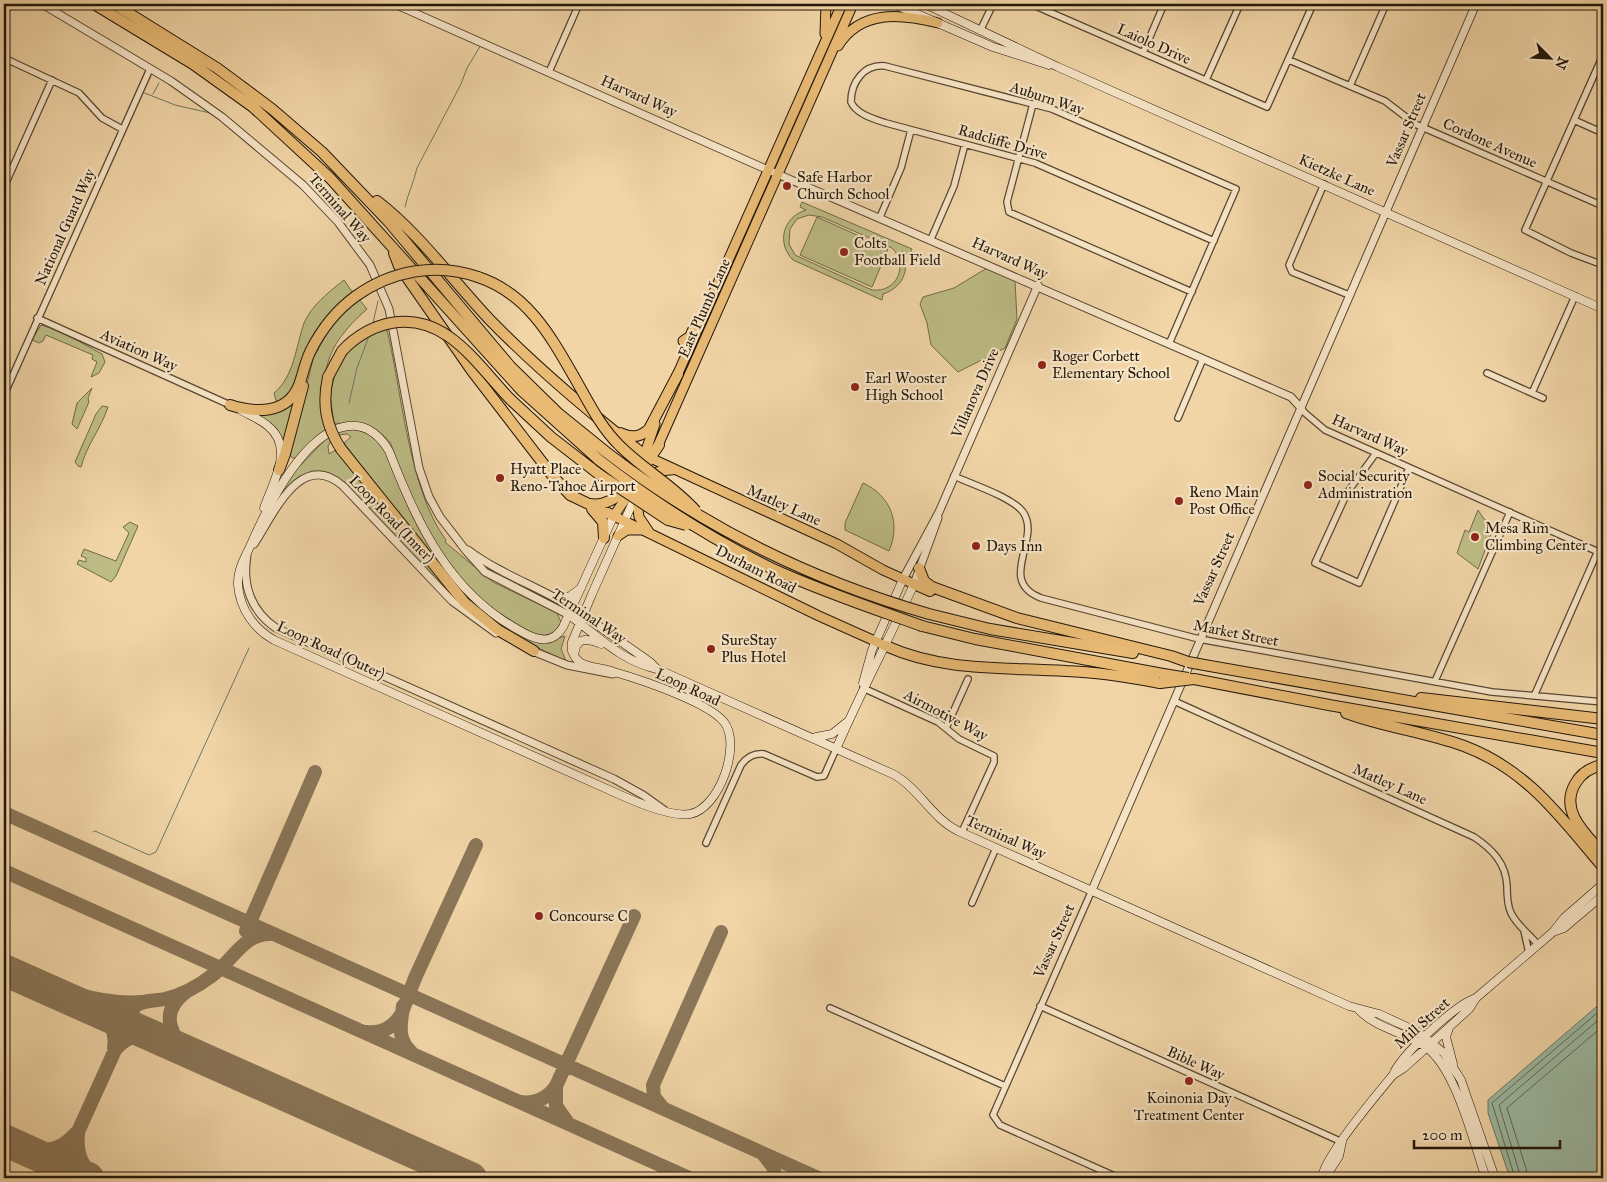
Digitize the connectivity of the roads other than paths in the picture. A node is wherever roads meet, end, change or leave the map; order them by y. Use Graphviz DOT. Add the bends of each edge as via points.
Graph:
graph roads {
  1 [pos="42,4"];
  2 [pos="94,4"];
  3 [pos="114,4"];
  4 [pos="579,4"];
  5 [pos="826,4"];
  6 [pos="842,4"];
  7 [pos="853,4"];
  8 [pos="894,4"];
  9 [pos="993,4"];
  10 [pos="1031,4"];
  11 [pos="1164,4"];
  12 [pos="1240,4"];
  13 [pos="1313,4"];
  14 [pos="1386,4"];
  15 [pos="1476,4"];
  16 [pos="398,5"];
  17 [pos="929,5"];
  18 [pos="938,23"];
  19 [pos="981,29"];
  20 [pos="822,48"];
  21 [pos="1143,52"];
  22 [pos="1603,54"];
  23 [pos="4,58"];
  24 [pos="1289,60"];
  25 [pos="1601,66"];
  26 [pos="1058,67"];
  27 [pos="150,69"];
  28 [pos="549,72"];
  29 [pos="52,80"];
  30 [pos="1206,80"];
  31 [pos="1350,86"];
  32 [pos="814,90"];
  33 [pos="853,91"];
  34 [pos="1033,104"];
  35 [pos="1574,120"];
  36 [pos="1422,126"];
  37 [pos="122,129"];
  38 [pos="911,130"];
  39 [pos="1603,133"];
  40 [pos="965,144"];
  41 [pos="1018,158"];
  42 [pos="769,170"];
  43 [pos="778,173"];
  44 [pos="351,181"];
  45 [pos="1548,182"];
  46 [pos="1324,184"];
  47 [pos="4,187"];
  48 [pos="1603,206"];
  49 [pos="1386,212"];
  50 [pos="880,217"];
  51 [pos="931,239"];
  52 [pos="1214,241"];
  53 [pos="391,245"];
  54 [pos="1603,264"];
  55 [pos="1038,285"];
  56 [pos="1192,292"];
  57 [pos="1349,295"];
  58 [pos="1575,296"];
  59 [pos="1603,309"];
  60 [pos="37,318"];
  61 [pos="687,343"];
  62 [pos="1169,344"];
  63 [pos="313,347"];
  64 [pos="1203,359"];
  65 [pos="678,374"];
  66 [pos="1487,374"];
  67 [pos="1532,393"];
  68 [pos="4,394"];
  69 [pos="1543,398"];
  70 [pos="230,405"];
  71 [pos="1300,407"];
  72 [pos="1178,418"];
  73 [pos="612,429"];
  74 [pos="663,434"];
  75 [pos="658,444"];
  76 [pos="1376,453"];
  77 [pos="602,456"];
  78 [pos="647,457"];
  79 [pos="1409,468"];
  80 [pos="279,470"];
  81 [pos="672,470"];
  82 [pos="641,474"];
  83 [pos="954,476"];
  84 [pos="632,484"];
  85 [pos="636,495"];
  86 [pos="586,504"];
  87 [pos="939,512"];
  88 [pos="1510,512"];
  89 [pos="614,516"];
  90 [pos="702,518"];
  91 [pos="624,521"];
  92 [pos="699,529"];
  93 [pos="647,531"];
  94 [pos="618,536"];
  95 [pos="255,537"];
  96 [pos="604,538"];
  97 [pos="461,545"];
  98 [pos="1603,547"];
  99 [pos="248,553"];
  100 [pos="1601,553"];
  101 [pos="919,568"];
  102 [pos="903,579"];
  103 [pos="914,584"];
  104 [pos="582,587"];
  105 [pos="555,597"];
  106 [pos="571,612"];
  107 [pos="584,614"];
  108 [pos="1002,614"];
  109 [pos="580,624"];
  110 [pos="1199,640"];
  111 [pos="876,642"];
  112 [pos="886,646"];
  113 [pos="534,651"];
  114 [pos="616,652"];
  115 [pos="1170,657"];
  116 [pos="584,664"];
  117 [pos="657,669"];
  118 [pos="622,674"];
  119 [pos="1162,678"];
  120 [pos="968,679"];
  121 [pos="1435,681"];
  122 [pos="863,688"];
  123 [pos="1535,694"];
  124 [pos="1390,698"];
  125 [pos="1174,701"];
  126 [pos="1603,702"];
  127 [pos="1329,706"];
  128 [pos="1603,719"];
  129 [pos="848,720"];
  130 [pos="946,728"];
  131 [pos="1603,735"];
  132 [pos="811,737"];
  133 [pos="837,747"];
  134 [pos="1603,753"];
  135 [pos="1603,765"];
  136 [pos="664,810"];
  137 [pos="1578,824"];
  138 [pos="962,832"];
  139 [pos="706,843"];
  140 [pos="1603,844"];
  141 [pos="996,848"];
  142 [pos="1603,854"];
  143 [pos="1603,867"];
  144 [pos="1603,884"];
  145 [pos="1092,890"];
  146 [pos="1603,895"];
  147 [pos="972,903"];
  148 [pos="1524,931"];
  149 [pos="1553,932"];
  150 [pos="1538,945"];
  151 [pos="1529,953"];
  152 [pos="1476,998"];
  153 [pos="1040,1006"];
  154 [pos="830,1008"];
  155 [pos="1359,1010"];
  156 [pos="1451,1024"];
  157 [pos="1429,1039"];
  158 [pos="1418,1042"];
  159 [pos="1426,1047"];
  160 [pos="1454,1066"];
  161 [pos="1393,1075"];
  162 [pos="1005,1086"];
  163 [pos="1342,1142"];
  164 [pos="1119,1178"];
  165 [pos="1324,1178"];
  166 [pos="1487,1178"];
  167 [pos="1495,1178"];
  1 -- 27 [label="street, Terminal Way"];
  2 -- 53 [label="highway" via="193,64 253,107 330,178"];
  3 -- 44 [label="highway" via="194,52 244,88 299,132"];
  4 -- 28 [label="street"];
  5 -- 20 [label="main road" via="827,23"];
  6 -- 20 [label="main road, East Plumb Lane"];
  7 -- 32 [label="main road, East Plumb Lane"];
  8 -- 18 [label="main road, Kietzke Lane"];
  9 -- 19 [label="street"];
  10 -- 21 [label="street, Laiolo Drive"];
  11 -- 21 [label="street"];
  12 -- 30 [label="street"];
  13 -- 24 [label="street"];
  14 -- 31 [label="street"];
  15 -- 36 [label="street, Vassar Street"];
  16 -- 28 [label="street, Harvard Way"];
  17 -- 19 [label="main road, Kietzke Lane"];
  18 -- 26 [label="main road, Kietzke Lane" via="1016,55"];
  18 -- 32 [label="main road" via="896,15 862,23 840,43"];
  19 -- 26 [label="main road, Kietzke Lane"];
  20 -- 42 [label="main road, East Plumb Lane"];
  21 -- 30 [label="street, Laiolo Drive"];
  22 -- 25 [label="street"];
  23 -- 29 [label="street"];
  24 -- 30 [label="street, Laiolo Drive" via="1268,107"];
  24 -- 31 [label="street, Cordone Avenue"];
  25 -- 35 [label="street"];
  26 -- 46 [label="main road, Kietzke Lane"];
  27 -- 37 [label="street, National Guard Way"];
  27 -- 97 [label="street, Terminal Way" via="229,123 303,186 342,226 370,265 389,309 423,480 440,517"];
  28 -- 42 [label="street, Harvard Way"];
  29 -- 37 [label="street" via="80,92 102,118"];
  29 -- 47 [label="street"];
  31 -- 36 [label="street, Cordone Avenue" via="1385,100 1410,121"];
  32 -- 43 [label="main road, East Plumb Lane"];
  33 -- 34 [label="street, Auburn Way" via="861,74 882,65"];
  33 -- 38 [label="street, Radcliffe Drive" via="851,102 858,111"];
  34 -- 41 [label="street"];
  34 -- 52 [label="street, Auburn Way" via="1059,112 1236,190"];
  35 -- 39 [label="street"];
  35 -- 45 [label="street"];
  36 -- 45 [label="street, Cordone Avenue"];
  36 -- 49 [label="street, Vassar Street"];
  37 -- 60 [label="street, National Guard Way"];
  38 -- 40 [label="street, Radcliffe Drive"];
  38 -- 50 [label="street" via="901,168"];
  40 -- 41 [label="street, Radcliffe Drive"];
  40 -- 51 [label="street" via="954,186"];
  41 -- 52 [label="street, Radcliffe Drive" via="1035,162"];
  41 -- 56 [label="street" via="1008,210"];
  42 -- 43 [label="street, Harvard Way"];
  42 -- 61 [label="main road, East Plumb Lane" via="709,304"];
  43 -- 50 [label="street, Harvard Way"];
  43 -- 74 [label="main road, East Plumb Lane"];
  44 -- 73 [label="highway" via="406,228 535,363"];
  44 -- 77 [label="highway" via="510,366"];
  45 -- 48 [label="street, Cordone Avenue"];
  45 -- 54 [label="street" via="1525,230"];
  46 -- 49 [label="main road, Kietzke Lane"];
  46 -- 57 [label="street" via="1289,265 1292,272"];
  49 -- 57 [label="street, Vassar Street"];
  49 -- 58 [label="main road, Kietzke Lane"];
  50 -- 51 [label="street, Harvard Way"];
  51 -- 55 [label="street, Harvard Way"];
  52 -- 56 [label="street"];
  53 -- 77 [label="highway" via="521,390"];
  53 -- 86 [label="highway" via="399,266 472,371 552,475 570,495"];
  55 -- 62 [label="street, Harvard Way"];
  55 -- 83 [label="street, Villanova Drive"];
  56 -- 62 [label="street"];
  57 -- 71 [label="street, Vassar Street"];
  58 -- 59 [label="main road, Kietzke Lane"];
  58 -- 67 [label="street"];
  60 -- 68 [label="street, National Guard Way"];
  60 -- 70 [label="street, Aviation Way"];
  61 -- 65 [label="main road, East Plumb Lane"];
  61 -- 74 [label="main road" via="696,351"];
  62 -- 64 [label="street, Harvard Way"];
  63 -- 70 [label="highway" via="298,388 283,404 258,412"];
  63 -- 80 [label="highway"];
  63 -- 90 [label="highway, bridge" via="328,322 356,296 388,278 409,272 439,270 478,277 500,287 528,307 547,330 613,440 684,497"];
  64 -- 71 [label="street, Harvard Way" via="1295,398"];
  64 -- 72 [label="street"];
  65 -- 73 [label="highway" via="645,432 628,437"];
  65 -- 78 [label="main road, East Plumb Lane" via="647,443"];
  66 -- 67 [label="street"];
  67 -- 69 [label="street"];
  70 -- 80 [label="main road" via="274,431 281,447"];
  71 -- 76 [label="street, Harvard Way" via="1321,428"];
  71 -- 110 [label="street, Vassar Street"];
  73 -- 78 [label="highway"];
  74 -- 75 [label="main road, East Plumb Lane"];
  75 -- 78 [label="highway"];
  76 -- 79 [label="street, Harvard Way"];
  76 -- 79 [label="street" via="1347,492 1315,563 1359,582"];
  77 -- 90 [label="highway, bridge"];
  77 -- 92 [label="highway, bridge" via="632,486"];
  78 -- 81 [label="main road, Matley Lane"];
  78 -- 82 [label="highway"];
  78 -- 84 [label="main road"];
  79 -- 88 [label="street, Harvard Way"];
  80 -- 95 [label="main road"];
  81 -- 82 [label="main road"];
  81 -- 102 [label="main road, Matley Lane" via="837,544"];
  82 -- 84 [label="highway"];
  82 -- 85 [label="main road"];
  83 -- 87 [label="street, Villanova Drive"];
  83 -- 110 [label="street, Market Street" via="1014,503 1022,511 1028,527 1020,574 1031,592 1041,598"];
  84 -- 85 [label="main road"];
  84 -- 86 [label="highway" via="609,502"];
  84 -- 89 [label="main road"];
  85 -- 91 [label="main road"];
  85 -- 93 [label="main road" via="639,518"];
  86 -- 89 [label="highway"];
  86 -- 96 [label="highway" via="603,522"];
  87 -- 101 [label="street, Villanova Drive"];
  87 -- 102 [label="street, Villanova Drive"];
  88 -- 100 [label="street, Harvard Way"];
  88 -- 121 [label="street"];
  89 -- 91 [label="main road, Durham Road"];
  89 -- 96 [label="main road"];
  90 -- 115 [label="highway, bridge" via="747,544 811,574 878,599 998,630"];
  91 -- 93 [label="main road, Durham Road"];
  91 -- 94 [label="main road"];
  92 -- 113 [label="highway, bridge" via="668,520 600,475 510,400 451,337 423,323 403,321 378,326 358,336 342,351 328,377 324,398 327,420 341,449 464,602 493,626"];
  92 -- 119 [label="highway, bridge" via="775,569 832,594 922,626"];
  93 -- 94 [label="main road" via="627,530"];
  93 -- 111 [label="main road, Durham Road"];
  94 -- 107 [label="main road"];
  95 -- 99 [label="main road, Loop Road (Outer)"];
  95 -- 106 [label="main road, Loop Road (Outer)" via="280,486 302,458 332,430 360,427 374,433 385,444 414,514 432,546 455,579 477,601 509,624 540,640 556,636"];
  96 -- 104 [label="main road"];
  97 -- 105 [label="street, Terminal Way" via="502,571"];
  97 -- 106 [label="street, Terminal Way" via="490,575"];
  98 -- 100 [label="street"];
  99 -- 113 [label="street, Loop Road (Inner)" via="295,483 314,476 330,478 344,486 460,608 501,636"];
  99 -- 136 [label="street, Loop Road (Inner)" via="246,577 249,595 261,616 276,628 614,780"];
  99 -- 136 [label="main road, Loop Road (Outer)" via="239,574 240,595 252,622 269,637 625,797"];
  100 -- 123 [label="street"];
  101 -- 103 [label="street, Villanova Drive"];
  101 -- 108 [label="highway" via="924,581 932,587"];
  102 -- 103 [label="main road, Matley Lane"];
  102 -- 111 [label="main road, Villanova Drive"];
  103 -- 108 [label="highway"];
  103 -- 112 [label="main road, Villanova Drive"];
  104 -- 105 [label="main road" via="569,597"];
  104 -- 106 [label="main road"];
  105 -- 106 [label="street, Terminal Way"];
  106 -- 107 [label="main road, Terminal Way"];
  106 -- 109 [label="main road, Terminal Way"];
  107 -- 109 [label="main road"];
  107 -- 117 [label="main road, Terminal Way"];
  108 -- 115 [label="highway"];
  109 -- 114 [label="main road, Terminal Way"];
  109 -- 116 [label="main road" via="571,648 576,660"];
  110 -- 121 [label="street, Market Street"];
  110 -- 125 [label="street, Vassar Street"];
  111 -- 112 [label="main road, Durham Road"];
  111 -- 122 [label="main road, Villanova Drive"];
  112 -- 119 [label="highway" via="926,661 951,666"];
  112 -- 122 [label="main road, Villanova Drive"];
  113 -- 118 [label="street, Loop Road (Inner)" via="574,667"];
  114 -- 116 [label="main road" via="592,640 582,640 575,651"];
  114 -- 117 [label="main road, Terminal Way"];
  115 -- 124 [label="highway, bridge"];
  116 -- 118 [label="main road"];
  117 -- 132 [label="main road, Terminal Way"];
  118 -- 136 [label="main road, Loop Road" via="713,712 730,734 730,758 710,802 688,814"];
  119 -- 127 [label="highway, bridge" via="1199,680"];
  120 -- 130 [label="street"];
  121 -- 123 [label="street, Market Street" via="1492,692"];
  122 -- 129 [label="main road, Villanova Drive"];
  122 -- 130 [label="street, Airmotive Way"];
  123 -- 126 [label="street, Market Street"];
  124 -- 128 [label="highway" via="1448,699"];
  124 -- 131 [label="highway"];
  125 -- 145 [label="street, Vassar Street"];
  125 -- 148 [label="street, Matley Lane" via="1474,836 1502,864 1511,913"];
  127 -- 134 [label="highway"];
  127 -- 143 [label="highway" via="1377,724 1460,745 1497,762 1534,788"];
  129 -- 132 [label="main road" via="829,735"];
  129 -- 133 [label="main road, Villanova Drive"];
  130 -- 138 [label="street, Airmotive Way" via="959,739 990,752 995,758"];
  132 -- 133 [label="main road, Terminal Way"];
  133 -- 138 [label="main road, Terminal Way" via="904,780 936,816"];
  133 -- 139 [label="street" via="824,776 817,777 764,754 746,759"];
  135 -- 137 [label="highway" via="1584,772 1573,787 1570,805"];
  137 -- 140 [label="highway"];
  137 -- 142 [label="highway"];
  138 -- 141 [label="main road, Terminal Way"];
  141 -- 145 [label="main road, Terminal Way"];
  141 -- 147 [label="street"];
  144 -- 149 [label="main road, Mill Street" via="1558,923"];
  145 -- 153 [label="street, Vassar Street"];
  145 -- 155 [label="main road, Terminal Way"];
  146 -- 149 [label="main road, Mill Street" via="1564,928"];
  148 -- 150 [label="street, Matley Lane"];
  148 -- 151 [label="street"];
  149 -- 150 [label="main road, Mill Street"];
  150 -- 151 [label="main road, Mill Street"];
  151 -- 152 [label="main road, Mill Street"];
  152 -- 156 [label="main road, Mill Street" via="1469,1009"];
  152 -- 157 [label="main road, Mill Street" via="1465,1003"];
  153 -- 162 [label="street, Vassar Street"];
  153 -- 163 [label="street, Bible Way"];
  154 -- 162 [label="street"];
  155 -- 157 [label="main road, Terminal Way" via="1379,1014"];
  155 -- 158 [label="main road, Terminal Way" via="1369,1019"];
  156 -- 157 [label="main road, Mill Street"];
  156 -- 160 [label="main road" via="1446,1037"];
  157 -- 158 [label="main road, Mill Street"];
  157 -- 159 [label="main road, Mill Street"];
  157 -- 160 [label="main road"];
  158 -- 159 [label="main road, Terminal Way"];
  158 -- 161 [label="main road, Mill Street" via="1400,1061"];
  159 -- 161 [label="main road, Mill Street"];
  159 -- 166 [label="main road, Terminal Way" via="1442,1064 1453,1083"];
  160 -- 167 [label="main road"];
  161 -- 163 [label="main road, Mill Street"];
  162 -- 164 [label="street, Vassar Street" via="994,1111 994,1119 1000,1125"];
  163 -- 165 [label="main road, Mill Street" via="1339,1156"];
}
